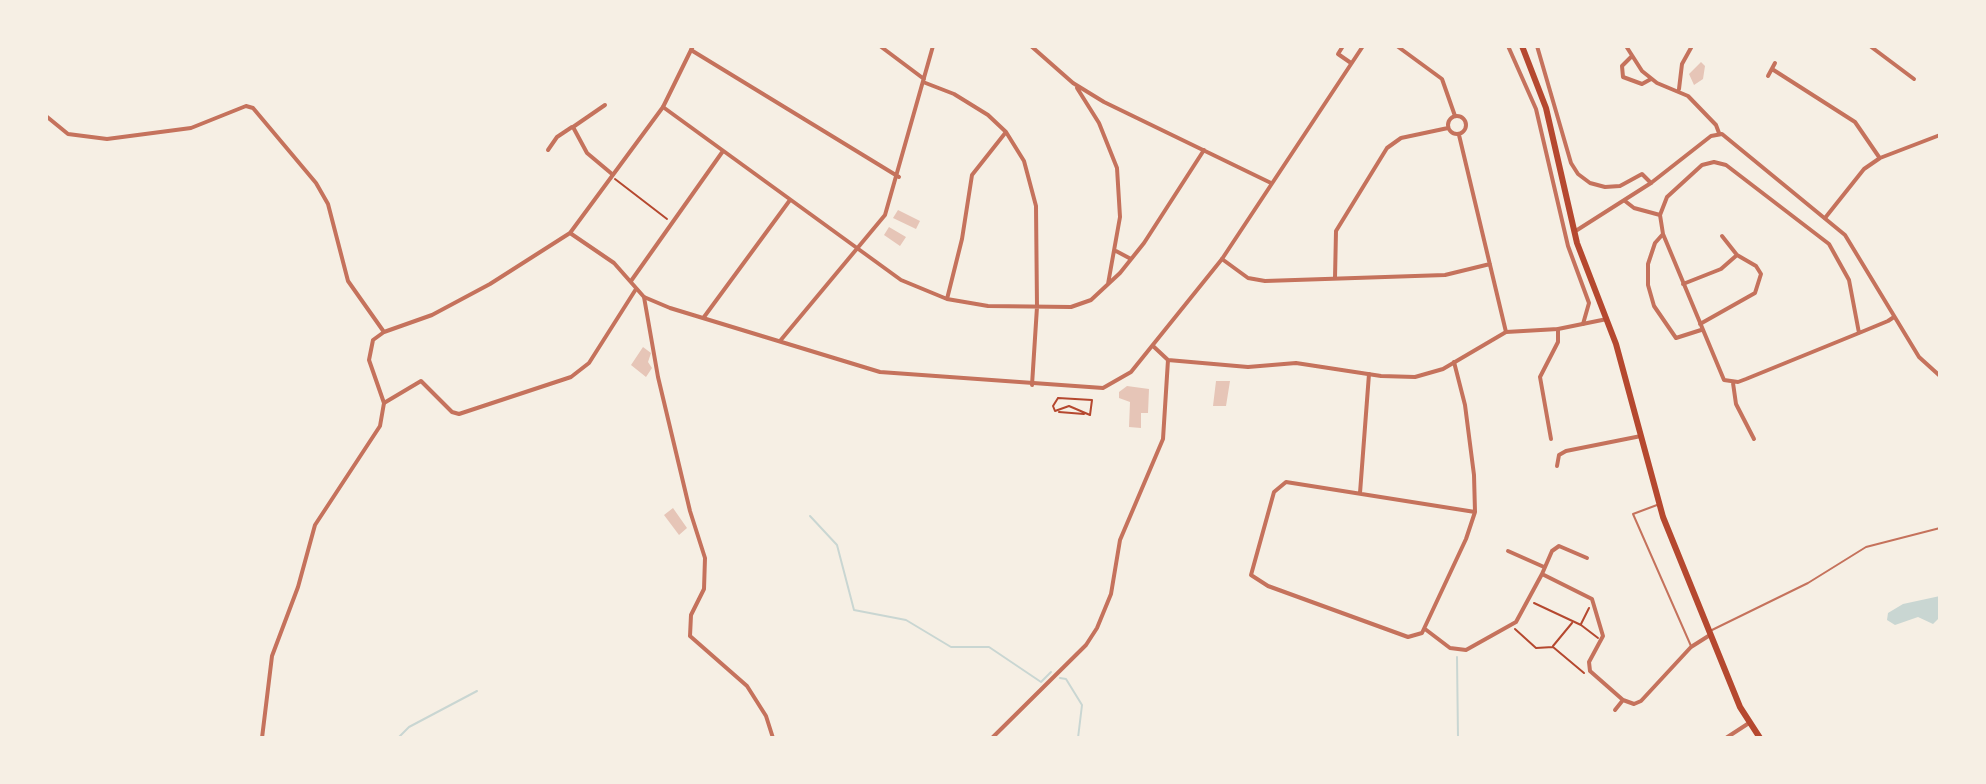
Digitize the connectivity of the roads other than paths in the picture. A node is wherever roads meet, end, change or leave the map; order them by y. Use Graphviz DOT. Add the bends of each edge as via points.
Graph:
graph roads {
  1 [pos="880,46"];
  2 [pos="933,46"];
  3 [pos="1031,46"];
  4 [pos="1343,46"];
  5 [pos="1363,46"];
  6 [pos="1397,46"];
  7 [pos="1508,46"];
  8 [pos="1522,46"];
  9 [pos="1537,46"];
  10 [pos="1626,46"];
  11 [pos="1692,46"];
  12 [pos="1872,47"];
  13 [pos="692,48"];
  14 [pos="1632,56"];
  15 [pos="1351,63"];
  16 [pos="1775,63"];
  17 [pos="1772,69"];
  18 [pos="1768,76"];
  19 [pos="1651,79"];
  20 [pos="1914,79"];
  21 [pos="924,80"];
  22 [pos="1073,83"];
  23 [pos="1679,89"];
  24 [pos="1104,102"];
  25 [pos="605,105"];
  26 [pos="663,107"];
  27 [pos="1095,114"];
  28 [pos="46,116"];
  29 [pos="1455,116"];
  30 [pos="573,127"];
  31 [pos="1448,128"];
  32 [pos="1006,132"];
  33 [pos="1719,133"];
  34 [pos="1459,135"];
  35 [pos="1940,135"];
  36 [pos="548,150"];
  37 [pos="1204,150"];
  38 [pos="723,151"];
  39 [pos="1880,158"];
  40 [pos="612,175"];
  41 [pos="899,177"];
  42 [pos="1271,183"];
  43 [pos="1651,183"];
  44 [pos="791,200"];
  45 [pos="1625,201"];
  46 [pos="1660,215"];
  47 [pos="1825,218"];
  48 [pos="570,233"];
  49 [pos="1574,233"];
  50 [pos="1663,234"];
  51 [pos="1722,236"];
  52 [pos="1577,243"];
  53 [pos="1568,246"];
  54 [pos="858,250"];
  55 [pos="1116,251"];
  56 [pos="1737,255"];
  57 [pos="1131,259"];
  58 [pos="1222,259"];
  59 [pos="1490,264"];
  60 [pos="1335,278"];
  61 [pos="631,281"];
  62 [pos="1683,284"];
  63 [pos="1107,286"];
  64 [pos="636,289"];
  65 [pos="644,297"];
  66 [pos="947,299"];
  67 [pos="1037,307"];
  68 [pos="704,317"];
  69 [pos="1894,317"];
  70 [pos="1607,319"];
  71 [pos="1583,326"];
  72 [pos="1700,327"];
  73 [pos="1558,329"];
  74 [pos="384,332"];
  75 [pos="1506,332"];
  76 [pos="1859,333"];
  77 [pos="780,341"];
  78 [pos="1153,346"];
  79 [pos="1168,360"];
  80 [pos="1454,362"];
  81 [pos="1369,374"];
  82 [pos="1940,376"];
  83 [pos="1733,383"];
  84 [pos="1032,385"];
  85 [pos="384,403"];
  86 [pos="1641,436"];
  87 [pos="1551,439"];
  88 [pos="1754,439"];
  89 [pos="1557,466"];
  90 [pos="1360,493"];
  91 [pos="1659,504"];
  92 [pos="1475,512"];
  93 [pos="1940,528"];
  94 [pos="1508,551"];
  95 [pos="1587,558"];
  96 [pos="1544,567"];
  97 [pos="1542,574"];
  98 [pos="1425,629"];
  99 [pos="1712,633"];
  100 [pos="1691,647"];
  101 [pos="1623,700"];
  102 [pos="1615,710"];
  103 [pos="1749,723"];
  104 [pos="262,738"];
  105 [pos="773,738"];
  106 [pos="992,738"];
  107 [pos="1726,738"];
  108 [pos="1760,738"];
  1 -- 21 [label="street"];
  2 -- 21 [label="street"];
  3 -- 22 [label="street"];
  4 -- 15 [label="street" via="1338,54"];
  5 -- 15 [label="street"];
  6 -- 29 [label="street" via="1442,79"];
  7 -- 53 [label="street" via="1536,109"];
  8 -- 49 [label="main road" via="1546,108"];
  9 -- 43 [label="street" via="1578,174 1605,187 1620,186 1642,174"];
  10 -- 14 [label="street"];
  11 -- 23 [label="street" via="1682,64"];
  12 -- 20 [label="street"];
  13 -- 26 [label="street"];
  13 -- 41 [label="street"];
  14 -- 19 [label="street"];
  14 -- 19 [label="street" via="1622,66 1623,77 1642,84"];
  15 -- 42 [label="street"];
  16 -- 17 [label="street"];
  17 -- 18 [label="street"];
  17 -- 39 [label="street" via="1855,122"];
  19 -- 23 [label="street"];
  21 -- 32 [label="street" via="974,105"];
  21 -- 41 [label="street"];
  22 -- 24 [label="street"];
  22 -- 27 [label="street"];
  23 -- 33 [label="street"];
  24 -- 27 [label="street"];
  24 -- 37 [label="street"];
  25 -- 30 [label="street"];
  26 -- 38 [label="street"];
  26 -- 40 [label="street"];
  27 -- 55 [label="street" via="1117,168"];
  28 -- 74 [label="street" via="68,134 107,139 191,128 246,106 253,108 316,183 328,204 348,281"];
  29 -- 31 [label="street"];
  29 -- 34 [label="street" via="1466,123"];
  30 -- 36 [label="street"];
  30 -- 40 [label="street" via="587,153"];
  31 -- 34 [label="street"];
  31 -- 60 [label="street" via="1401,138 1387,148 1338,226"];
  32 -- 66 [label="street" via="972,175"];
  32 -- 67 [label="street" via="1033,189"];
  33 -- 43 [label="street"];
  33 -- 47 [label="street"];
  34 -- 59 [label="street"];
  35 -- 39 [label="street"];
  37 -- 42 [label="street"];
  37 -- 57 [label="street"];
  38 -- 44 [label="street"];
  38 -- 61 [label="street"];
  39 -- 47 [label="street" via="1864,169"];
  40 -- 48 [label="street"];
  41 -- 54 [label="street" via="885,215"];
  42 -- 58 [label="street"];
  43 -- 45 [label="street"];
  44 -- 54 [label="street"];
  44 -- 68 [label="street"];
  45 -- 46 [label="street"];
  45 -- 49 [label="street"];
  46 -- 50 [label="street"];
  46 -- 76 [label="street" via="1679,183 1708,163 1726,165 1829,244 1849,280"];
  47 -- 69 [label="street" via="1845,235"];
  48 -- 61 [label="street"];
  48 -- 74 [label="street" via="432,315"];
  49 -- 52 [label="main road"];
  50 -- 62 [label="street"];
  50 -- 72 [label="street" via="1648,264 1654,306 1676,338"];
  51 -- 56 [label="street"];
  52 -- 53 [label="street"];
  52 -- 70 [label="main road"];
  53 -- 71 [label="street" via="1589,303"];
  54 -- 66 [label="street" via="901,280"];
  54 -- 77 [label="street"];
  55 -- 57 [label="street"];
  55 -- 63 [label="street"];
  56 -- 62 [label="street" via="1721,269"];
  56 -- 72 [label="street" via="1759,270 1758,289"];
  57 -- 63 [label="street"];
  58 -- 60 [label="street" via="1253,280"];
  58 -- 78 [label="street"];
  59 -- 60 [label="street" via="1445,275"];
  59 -- 75 [label="street"];
  61 -- 64 [label="street"];
  62 -- 72 [label="street"];
  63 -- 67 [label="street" via="1079,305"];
  64 -- 65 [label="street"];
  64 -- 85 [label="street" via="589,363 571,377 459,414 421,381"];
  65 -- 68 [label="street"];
  65 -- 105 [label="street" via="658,377 705,558 704,589 691,615 690,636 747,686"];
  66 -- 67 [label="street"];
  67 -- 84 [label="street"];
  68 -- 77 [label="street"];
  69 -- 76 [label="street"];
  69 -- 82 [label="street" via="1919,357"];
  70 -- 71 [label="street"];
  70 -- 86 [label="main road"];
  71 -- 73 [label="street"];
  72 -- 83 [label="street" via="1721,376"];
  73 -- 75 [label="street"];
  73 -- 87 [label="street" via="1558,342 1540,377"];
  74 -- 85 [label="street" via="373,340 368,354"];
  75 -- 80 [label="street"];
  76 -- 83 [label="street"];
  77 -- 84 [label="street" via="880,372"];
  78 -- 79 [label="street"];
  78 -- 84 [label="street" via="1126,377 1103,388"];
  79 -- 81 [label="street" via="1248,367 1296,363"];
  79 -- 106 [label="street" via="1163,439 1120,540 1111,594 1097,628"];
  80 -- 81 [label="street" via="1425,375"];
  80 -- 92 [label="street" via="1465,405"];
  81 -- 90 [label="street"];
  83 -- 88 [label="street" via="1736,404"];
  85 -- 104 [label="street" via="371,444 315,525 272,656"];
  86 -- 89 [label="street" via="1566,451"];
  86 -- 91 [label="main road"];
  90 -- 92 [label="street"];
  90 -- 98 [label="street" via="1282,483 1274,492 1255,552 1253,579 1408,637 1419,637"];
  91 -- 99 [label="main road"];
  91 -- 100 [label="lane" via="1633,514"];
  92 -- 98 [label="street"];
  93 -- 99 [label="lane" via="1866,547"];
  94 -- 96 [label="street"];
  95 -- 96 [label="street" via="1555,547"];
  96 -- 97 [label="street"];
  97 -- 98 [label="street" via="1511,626 1460,651"];
  97 -- 101 [label="street" via="1594,603 1603,630 1589,662 1592,674"];
  99 -- 100 [label="street"];
  99 -- 103 [label="main road"];
  100 -- 101 [label="street" via="1641,701"];
  101 -- 102 [label="street"];
  103 -- 107 [label="street"];
  103 -- 108 [label="main road"];
}
